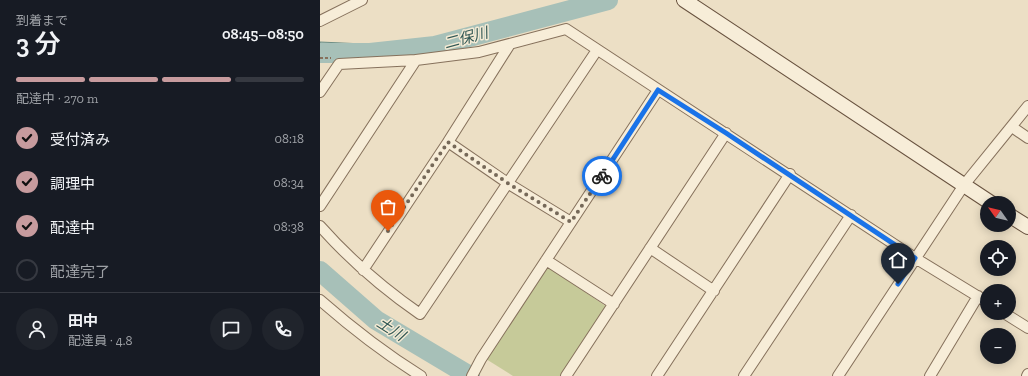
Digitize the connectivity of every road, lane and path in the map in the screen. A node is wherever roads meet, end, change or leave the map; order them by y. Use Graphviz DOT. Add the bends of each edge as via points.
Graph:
graph roads {
  1 [pos="362,0"];
  2 [pos="684,0"];
  3 [pos="320,21"];
  4 [pos="510,44"];
  5 [pos="597,50"];
  6 [pos="416,60"];
  7 [pos="658,90"];
  8 [pos="320,92"];
  9 [pos="1028,106"];
  10 [pos="1012,127"];
  11 [pos="726,133"];
  12 [pos="1028,138"];
  13 [pos="448,142"];
  14 [pos="790,174"];
  15 [pos="509,184"];
  16 [pos="964,185"];
  17 [pos="980,196"];
  18 [pos="320,206"];
  19 [pos="851,215"];
  20 [pos="1016,219"];
  21 [pos="571,222"];
  22 [pos="320,226"];
  23 [pos="1028,227"];
  24 [pos="650,248"];
  25 [pos="915,258"];
  26 [pos="546,260"];
  27 [pos="363,270"];
  28 [pos="714,291"];
  29 [pos="978,296"];
  30 [pos="320,300"];
  31 [pos="614,304"];
  32 [pos="1015,320"];
  33 [pos="1028,328"];
  34 [pos="421,376"];
  35 [pos="472,376"];
  36 [pos="566,376"];
  37 [pos="657,376"];
  38 [pos="744,376"];
  39 [pos="838,376"];
  40 [pos="930,376"];
  1 -- 3 [label="street"];
  2 -- 16 [label="street"];
  4 -- 5 [label="street" via="566,29"];
  4 -- 6 [label="street" via="479,52"];
  4 -- 13 [label="street"];
  5 -- 7 [label="street"];
  5 -- 15 [label="street"];
  6 -- 8 [label="street" via="338,64"];
  6 -- 18 [label="street"];
  7 -- 11 [label="street"];
  7 -- 21 [label="street"];
  9 -- 10 [label="street"];
  10 -- 12 [label="street"];
  10 -- 16 [label="street"];
  11 -- 14 [label="street"];
  11 -- 24 [label="street"];
  13 -- 15 [label="street"];
  13 -- 27 [label="street"];
  14 -- 19 [label="street"];
  14 -- 28 [label="street"];
  15 -- 21 [label="street"];
  15 -- 27 [label="street" via="420,314"];
  16 -- 17 [label="street"];
  16 -- 25 [label="street"];
  19 -- 25 [label="street"];
  19 -- 38 [label="street"];
  20 -- 23 [label="street"];
  21 -- 26 [label="street"];
  22 -- 27 [label="street"];
  24 -- 28 [label="street"];
  24 -- 31 [label="street"];
  25 -- 29 [label="street"];
  25 -- 39 [label="street"];
  26 -- 31 [label="street"];
  26 -- 35 [label="street"];
  28 -- 37 [label="street"];
  29 -- 40 [label="street"];
  30 -- 34 [label="street" via="384,353"];
  31 -- 36 [label="street"];
  32 -- 33 [label="street"];
}
